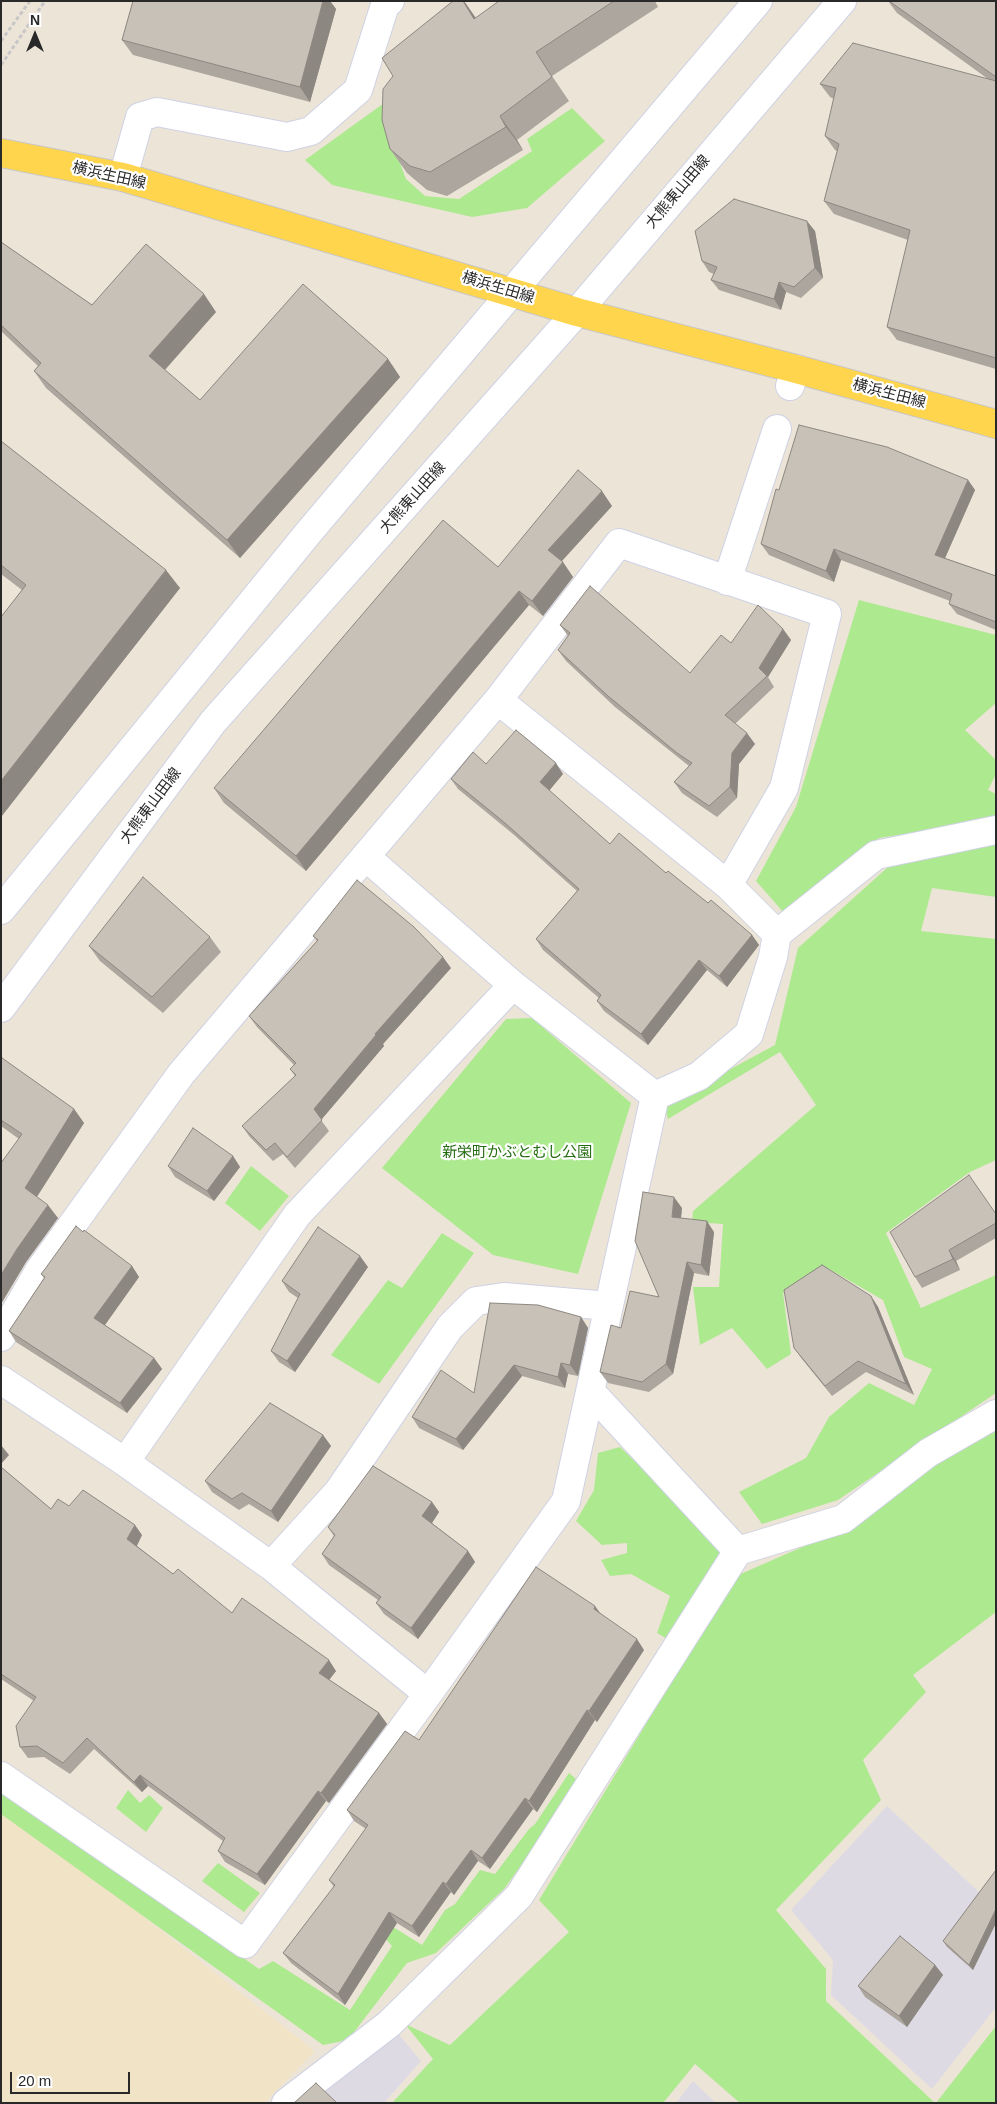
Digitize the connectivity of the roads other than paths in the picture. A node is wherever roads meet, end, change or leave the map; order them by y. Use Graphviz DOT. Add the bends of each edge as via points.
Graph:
graph roads {
  1 [pos="390,1"];
  2 [pos="758,1"];
  3 [pos="842,1"];
  4 [pos="1,153"];
  5 [pos="123,177"];
  6 [pos="512,292"];
  7 [pos="577,312"];
  8 [pos="996,424"];
  9 [pos="776,429"];
  10 [pos="727,580"];
  11 [pos="498,700"];
  12 [pos="996,830"];
  13 [pos="366,857"];
  14 [pos="728,885"];
  15 [pos="1,910"];
  16 [pos="776,934"];
  17 [pos="513,985"];
  18 [pos="1,1008"];
  19 [pos="655,1096"];
  20 [pos="609,1306"];
  21 [pos="1,1337"];
  22 [pos="1,1380"];
  23 [pos="591,1392"];
  24 [pos="996,1414"];
  25 [pos="125,1462"];
  26 [pos="738,1551"];
  27 [pos="271,1566"];
  28 [pos="428,1694"];
  29 [pos="1,1776"];
  30 [pos="286,2103"];
  1 -- 5 [label="street" via="385,5 358,90 311,131 288,137 157,112 140,117"];
  2 -- 6 [label="street"];
  3 -- 7 [label="street, 大熊東山田線"];
  4 -- 5 [label="main road, 横浜生田線"];
  5 -- 6 [label="main road, 横浜生田線"];
  6 -- 7 [label="main road, 横浜生田線"];
  6 -- 15 [label="street" via="309,532"];
  7 -- 8 [label="main road, 横浜生田線" via="793,377"];
  7 -- 18 [label="street, 大熊東山田線" via="213,722"];
  9 -- 10 [label="street"];
  10 -- 11 [label="street" via="620,543"];
  10 -- 14 [label="street" via="827,614 784,788"];
  11 -- 13 [label="street"];
  11 -- 14 [label="street"];
  12 -- 16 [label="street" via="876,855"];
  13 -- 17 [label="street"];
  13 -- 21 [label="street" via="181,1074 40,1271"];
  14 -- 16 [label="street"];
  16 -- 19 [label="street" via="773,957 750,1034 699,1076"];
  17 -- 19 [label="street"];
  17 -- 25 [label="street" via="297,1215"];
  19 -- 20 [label="street"];
  20 -- 23 [label="street"];
  20 -- 27 [label="street" via="504,1297 476,1301 450,1327 338,1492"];
  22 -- 25 [label="street"];
  23 -- 26 [label="street"];
  23 -- 28 [label="street" via="566,1501"];
  24 -- 26 [label="street" via="928,1453 843,1519"];
  25 -- 27 [label="street"];
  26 -- 30 [label="street" via="519,1896 389,2024"];
  27 -- 28 [label="street"];
  28 -- 29 [label="street" via="245,1944"];
}
